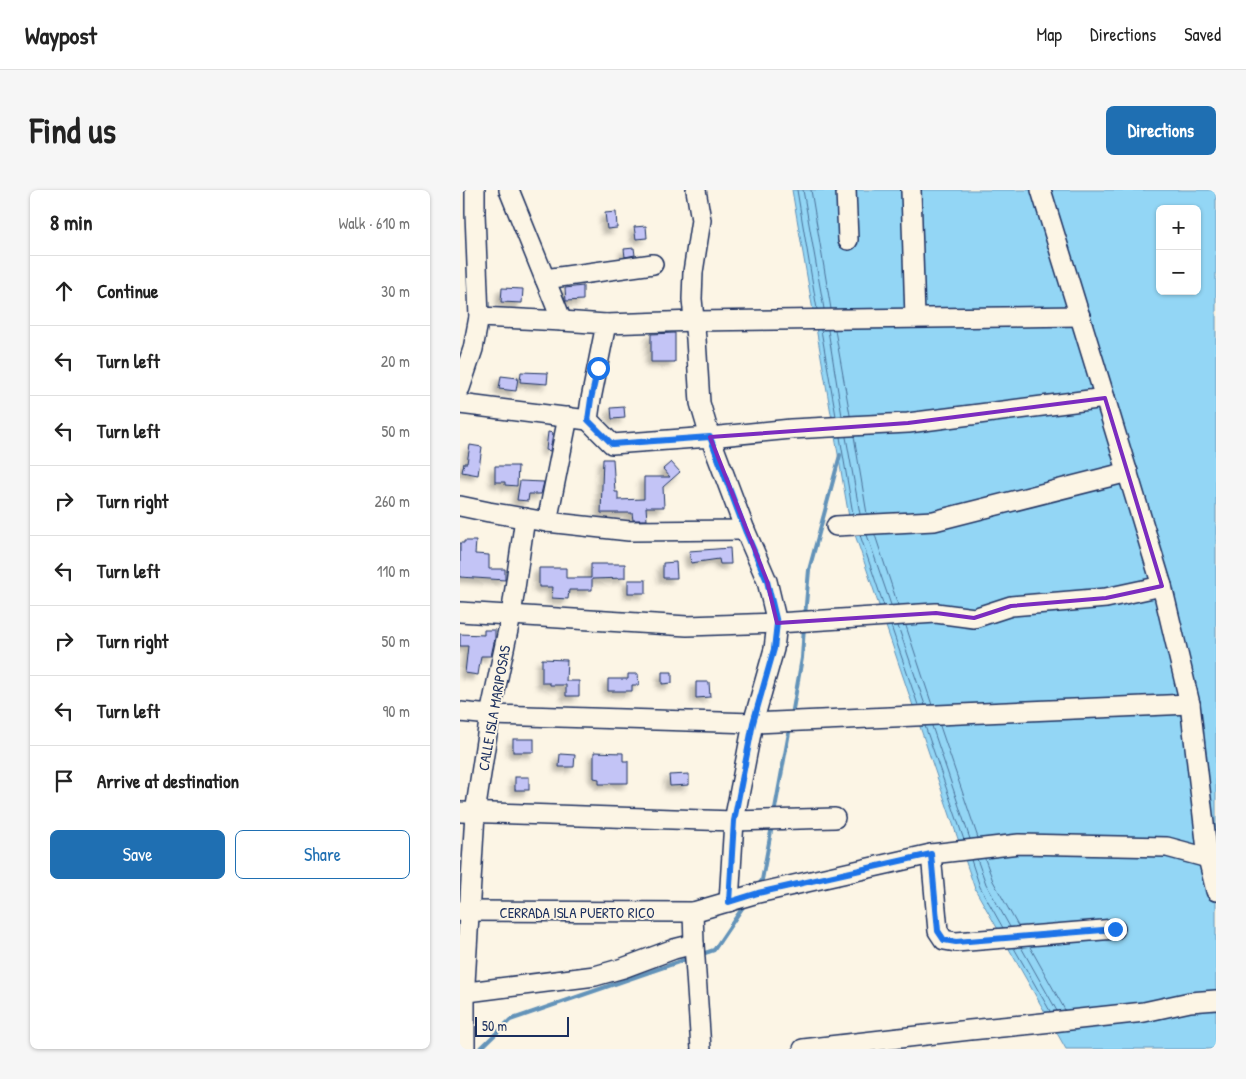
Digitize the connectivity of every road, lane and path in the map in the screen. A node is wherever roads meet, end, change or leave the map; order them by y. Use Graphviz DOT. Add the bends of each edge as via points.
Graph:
graph roads {
  1 [pos="475,190"];
  2 [pos="509,190"];
  3 [pos="696,190"];
  4 [pos="846,190"];
  5 [pos="911,190"];
  6 [pos="1041,190"];
  7 [pos="848,240"];
  8 [pos="653,264"];
  9 [pos="545,279"];
  10 [pos="1080,316"];
  11 [pos="479,317"];
  12 [pos="915,318"];
  13 [pos="562,321"];
  14 [pos="694,321"];
  15 [pos="606,324"];
  16 [pos="460,388"];
  17 [pos="1105,398"];
  18 [pos="460,404"];
  19 [pos="568,417"];
  20 [pos="588,420"];
  21 [pos="710,437"];
  22 [pos="1128,472"];
  23 [pos="460,506"];
  24 [pos="525,518"];
  25 [pos="547,522"];
  26 [pos="836,526"];
  27 [pos="745,530"];
  28 [pos="1162,586"];
  29 [pos="460,612"];
  30 [pos="511,616"];
  31 [pos="777,623"];
  32 [pos="1190,704"];
  33 [pos="460,712"];
  34 [pos="490,715"];
  35 [pos="753,723"];
  36 [pos="468,813"];
  37 [pos="835,818"];
  38 [pos="734,821"];
  39 [pos="931,854"];
  40 [pos="1212,858"];
  41 [pos="1216,891"];
  42 [pos="729,902"];
  43 [pos="464,911"];
  44 [pos="693,912"];
  45 [pos="1115,929"];
  46 [pos="694,944"];
  47 [pos="462,993"];
  48 [pos="1216,1000"];
  49 [pos="465,1049"];
  50 [pos="702,1049"];
  51 [pos="803,1049"];
  1 -- 11 [label="street"];
  2 -- 9 [label="street"];
  3 -- 14 [label="street" via="701,220 693,272"];
  4 -- 7 [label="street"];
  5 -- 12 [label="street"];
  6 -- 10 [label="street"];
  8 -- 9 [label="street"];
  9 -- 13 [label="street"];
  10 -- 12 [label="street"];
  10 -- 17 [label="street"];
  11 -- 13 [label="street"];
  11 -- 16 [label="street"];
  12 -- 14 [label="street"];
  13 -- 15 [label="street"];
  14 -- 15 [label="street"];
  14 -- 21 [label="street" via="700,403"];
  15 -- 20 [label="street"];
  17 -- 21 [label="street" via="908,423"];
  17 -- 22 [label="street"];
  18 -- 19 [label="street"];
  19 -- 20 [label="street"];
  19 -- 25 [label="street"];
  20 -- 21 [label="street" via="612,444"];
  21 -- 27 [label="street"];
  22 -- 26 [label="street" via="934,521"];
  22 -- 28 [label="street"];
  23 -- 24 [label="street"];
  24 -- 25 [label="street"];
  24 -- 30 [label="street, CALLE ISLA MARIPOSAS"];
  25 -- 27 [label="street" via="629,530"];
  27 -- 31 [label="street" via="767,581"];
  28 -- 31 [label="street" via="1106,598 1011,606 974,618 936,613"];
  28 -- 32 [label="street"];
  29 -- 30 [label="street"];
  30 -- 31 [label="street" via="687,626"];
  30 -- 34 [label="street, CALLE ISLA MARIPOSAS"];
  31 -- 35 [label="street" via="774,649"];
  32 -- 35 [label="street"];
  32 -- 40 [label="street"];
  33 -- 34 [label="street"];
  34 -- 35 [label="street"];
  34 -- 36 [label="street, CALLE ISLA MARIPOSAS"];
  35 -- 38 [label="street"];
  36 -- 38 [label="street"];
  36 -- 43 [label="street, CALLE ISLA MARIPOSAS"];
  37 -- 38 [label="street"];
  38 -- 42 [label="street"];
  39 -- 40 [label="street, CERRADA ISLA PUERTO RICO" via="1019,844 1167,847"];
  39 -- 42 [label="street, CERRADA ISLA PUERTO RICO"];
  39 -- 45 [label="street" via="938,931 944,940 956,942"];
  40 -- 41 [label="street"];
  42 -- 44 [label="street, CERRADA ISLA PUERTO RICO"];
  43 -- 44 [label="street, CERRADA ISLA PUERTO RICO"];
  43 -- 47 [label="street, CALLE ISLA MARIPOSAS"];
  44 -- 46 [label="street"];
  46 -- 47 [label="street" via="595,976"];
  46 -- 50 [label="street"];
  47 -- 49 [label="street, CALLE ISLA MARIPOSAS"];
  48 -- 51 [label="street" via="1144,1012"];
}
